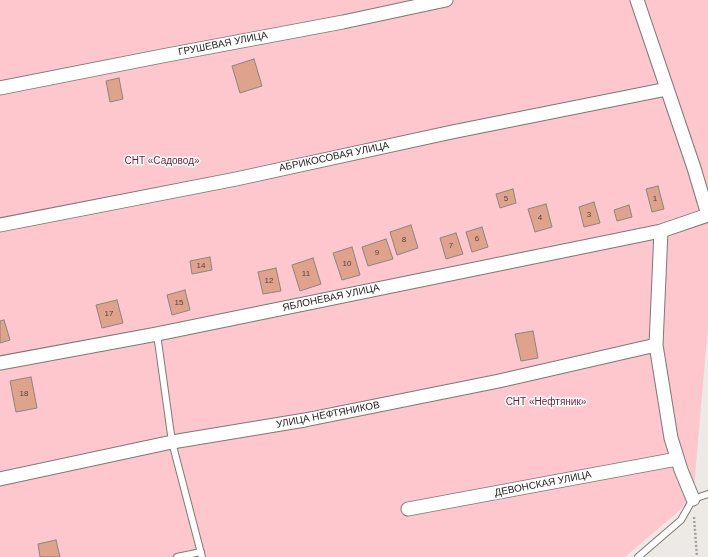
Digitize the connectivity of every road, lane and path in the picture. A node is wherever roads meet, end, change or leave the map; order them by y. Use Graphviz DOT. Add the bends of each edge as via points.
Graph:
graph roads {
  1 [pos="446,0"];
  2 [pos="637,0"];
  3 [pos="0,88"];
  4 [pos="667,89"];
  5 [pos="0,225"];
  6 [pos="661,230"];
  7 [pos="157,334"];
  8 [pos="656,346"];
  9 [pos="0,363"];
  10 [pos="172,442"];
  11 [pos="677,459"];
  12 [pos="0,479"];
  13 [pos="708,494"];
  14 [pos="693,499"];
  15 [pos="408,509"];
  16 [pos="201,554"];
  17 [pos="177,557"];
  18 [pos="638,557"];
  19 [pos="697,557"];
  1 -- 3 [label="street, ГРУШЕВАЯ УЛИЦА"];
  2 -- 4 [label="street"];
  4 -- 5 [label="street, АБРИКОСОВАЯ УЛИЦА"];
  4 -- 6 [label="street, ЯБЛОНЕВАЯ УЛИЦА" via="708,215"];
  6 -- 7 [label="street, ЯБЛОНЕВАЯ УЛИЦА"];
  6 -- 8 [label="street"];
  7 -- 9 [label="street, ЯБЛОНЕВАЯ УЛИЦА"];
  7 -- 10 [label="lane"];
  8 -- 10 [label="street, УЛИЦА НЕФТЯНИКОВ" via="304,420"];
  8 -- 11 [label="street" via="671,438"];
  10 -- 12 [label="street, УЛИЦА НЕФТЯНИКОВ"];
  10 -- 16 [label="lane"];
  11 -- 14 [label="street"];
  11 -- 15 [label="street, ДЕВОНСКАЯ УЛИЦА"];
  13 -- 14 [label="lane"];
  14 -- 18 [label="lane" via="681,520"];
  14 -- 19 [label="path"];
  16 -- 17 [label="lane"];
}
